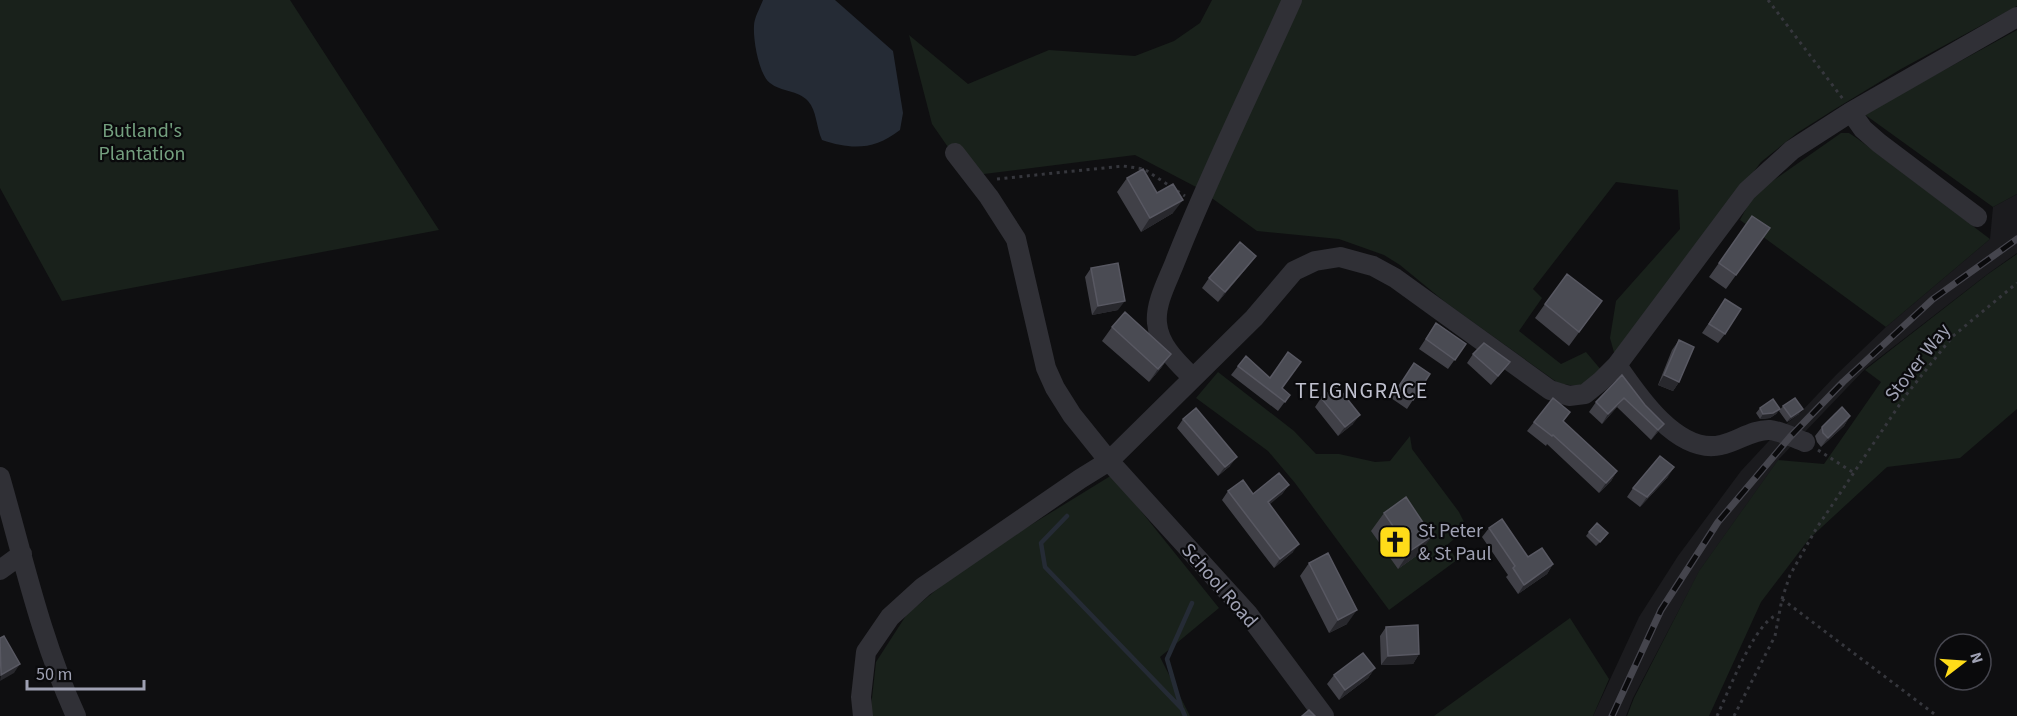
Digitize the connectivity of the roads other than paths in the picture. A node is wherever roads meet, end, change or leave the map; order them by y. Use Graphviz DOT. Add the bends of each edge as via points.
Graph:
graph roads {
  1 [pos="1292,0"];
  2 [pos="2017,17"];
  3 [pos="1851,112"];
  4 [pos="955,153"];
  5 [pos="1977,217"];
  6 [pos="1617,365"];
  7 [pos="1193,378"];
  8 [pos="1805,442"];
  9 [pos="1109,461"];
  10 [pos="0,477"];
  11 [pos="22,555"];
  12 [pos="0,570"];
  13 [pos="76,715"];
  14 [pos="863,716"];
  15 [pos="1324,716"];
  1 -- 7 [label="street" via="1199,205 1156,320 1159,337"];
  2 -- 3 [label="street"];
  3 -- 5 [label="street" via="1871,136"];
  3 -- 6 [label="street" via="1792,150 1747,191"];
  4 -- 9 [label="street, School Road" via="1016,239 1046,368 1072,415"];
  6 -- 7 [label="street" via="1585,394 1569,396 1550,390 1395,278 1373,266 1340,257 1315,261 1294,272"];
  6 -- 8 [label="street" via="1648,406 1682,439 1701,446 1720,446 1769,430"];
  7 -- 9 [label="street"];
  9 -- 14 [label="street" via="923,587 890,617 866,652"];
  9 -- 15 [label="street, School Road" via="1248,614"];
  10 -- 11 [label="street"];
  11 -- 12 [label="street"];
  11 -- 13 [label="street" via="62,686"];
}
